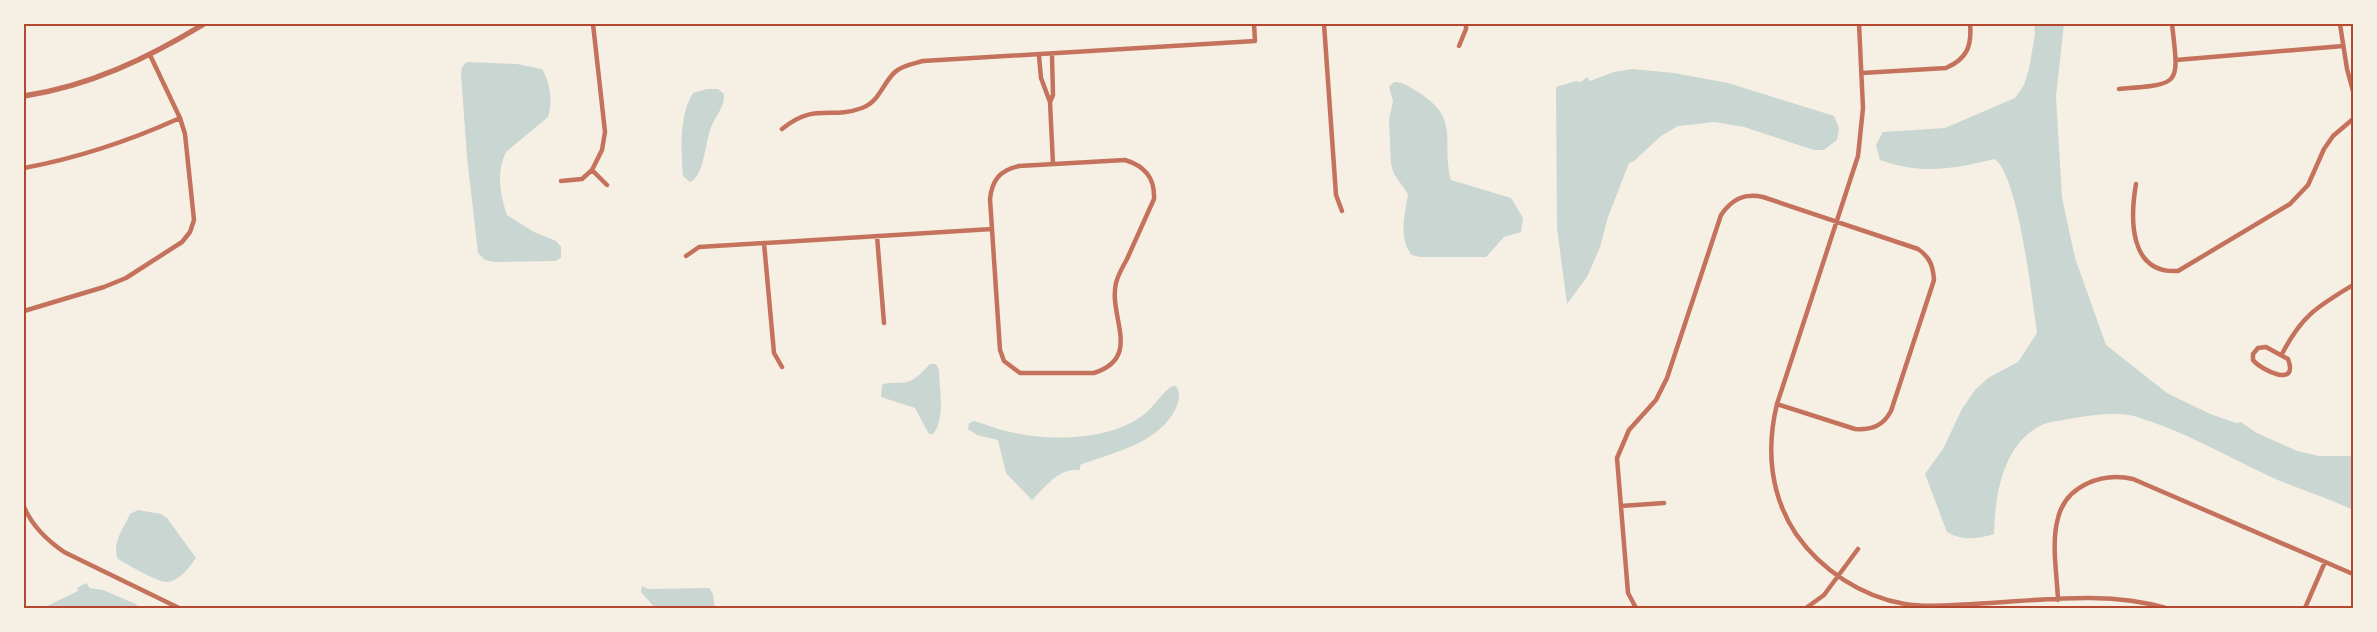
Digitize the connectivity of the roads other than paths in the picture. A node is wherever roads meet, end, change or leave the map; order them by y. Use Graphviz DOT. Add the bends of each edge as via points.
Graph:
graph roads {
  1 [pos="204,24"];
  2 [pos="593,24"];
  3 [pos="1254,24"];
  4 [pos="1324,24"];
  5 [pos="1466,24"];
  6 [pos="1859,24"];
  7 [pos="1970,24"];
  8 [pos="2172,24"];
  9 [pos="2340,24"];
  10 [pos="1459,46"];
  11 [pos="2344,46"];
  12 [pos="150,55"];
  13 [pos="1052,55"];
  14 [pos="1039,56"];
  15 [pos="2176,60"];
  16 [pos="1862,73"];
  17 [pos="2119,89"];
  18 [pos="2353,91"];
  19 [pos="24,96"];
  20 [pos="1050,102"];
  21 [pos="180,118"];
  22 [pos="2353,119"];
  23 [pos="782,129"];
  24 [pos="1053,164"];
  25 [pos="24,168"];
  26 [pos="592,170"];
  27 [pos="561,181"];
  28 [pos="607,184"];
  29 [pos="2136,184"];
  30 [pos="1342,211"];
  31 [pos="1837,222"];
  32 [pos="992,229"];
  33 [pos="877,236"];
  34 [pos="764,243"];
  35 [pos="686,256"];
  36 [pos="2353,285"];
  37 [pos="24,311"];
  38 [pos="884,323"];
  39 [pos="2282,354"];
  40 [pos="782,367"];
  41 [pos="1777,404"];
  42 [pos="1664,503"];
  43 [pos="1620,506"];
  44 [pos="24,507"];
  45 [pos="1858,549"];
  46 [pos="2325,562"];
  47 [pos="2353,574"];
  48 [pos="1839,576"];
  49 [pos="2058,600"];
  50 [pos="179,608"];
  51 [pos="1636,608"];
  52 [pos="1806,608"];
  53 [pos="2166,608"];
  54 [pos="2305,608"];
  1 -- 12 [label="street"];
  2 -- 26 [label="street" via="604,132 602,150"];
  3 -- 13 [label="street" via="1255,41"];
  4 -- 30 [label="street" via="1336,195"];
  5 -- 10 [label="street"];
  6 -- 16 [label="street"];
  7 -- 16 [label="street" via="1969,49 1956,64 1946,68"];
  8 -- 15 [label="street"];
  9 -- 11 [label="street"];
  11 -- 15 [label="street"];
  11 -- 18 [label="street"];
  12 -- 19 [label="street" via="102,77"];
  12 -- 21 [label="street"];
  13 -- 14 [label="street"];
  13 -- 20 [label="street" via="1053,95"];
  14 -- 20 [label="street" via="1041,78"];
  14 -- 23 [label="street" via="923,61 907,65 896,72 880,95 862,108 806,114"];
  15 -- 17 [label="street" via="2176,71 2163,85"];
  16 -- 31 [label="street" via="1861,140"];
  20 -- 24 [label="street"];
  21 -- 25 [label="street" via="95,152"];
  21 -- 37 [label="street" via="185,134 194,220 182,242 119,281"];
  22 -- 29 [label="street" via="2333,136 2308,185 2290,204 2178,271 2165,272 2149,265 2138,249 2132,204"];
  24 -- 32 [label="street" via="1010,168 995,180 990,199"];
  24 -- 32 [label="street" via="1125,160 1146,170 1153,184 1154,199 1116,282 1121,339 1114,362 1094,373 1031,374 1020,372 1004,361 1000,350"];
  26 -- 27 [label="street" via="582,179"];
  26 -- 28 [label="street"];
  31 -- 41 [label="street"];
  31 -- 41 [label="street" via="1918,249 1934,269 1934,280 1892,411 1878,426 1865,429"];
  31 -- 43 [label="street" via="1753,195 1728,204 1721,215 1667,378 1656,400 1624,438 1618,458"];
  32 -- 33 [label="street"];
  33 -- 34 [label="street"];
  33 -- 38 [label="street"];
  34 -- 35 [label="street" via="699,247"];
  34 -- 40 [label="street" via="774,353"];
  36 -- 39 [label="street" via="2314,309 2291,336"];
  39 -- 39 [label="street" via="2291,365 2285,375 2278,376 2253,360 2258,348 2266,347"];
  41 -- 48 [label="street" via="1771,427 1772,473 1782,508 1805,546"];
  42 -- 43 [label="street"];
  43 -- 51 [label="street" via="1628,593"];
  44 -- 50 [label="street" via="46,540 64,552"];
  45 -- 48 [label="street"];
  46 -- 47 [label="street"];
  46 -- 49 [label="street" via="2133,479 2111,476 2078,489 2058,517"];
  46 -- 54 [label="street"];
  48 -- 49 [label="street" via="1869,594 1921,606"];
  48 -- 52 [label="street" via="1824,595"];
  49 -- 53 [label="street" via="2116,598"];
}
